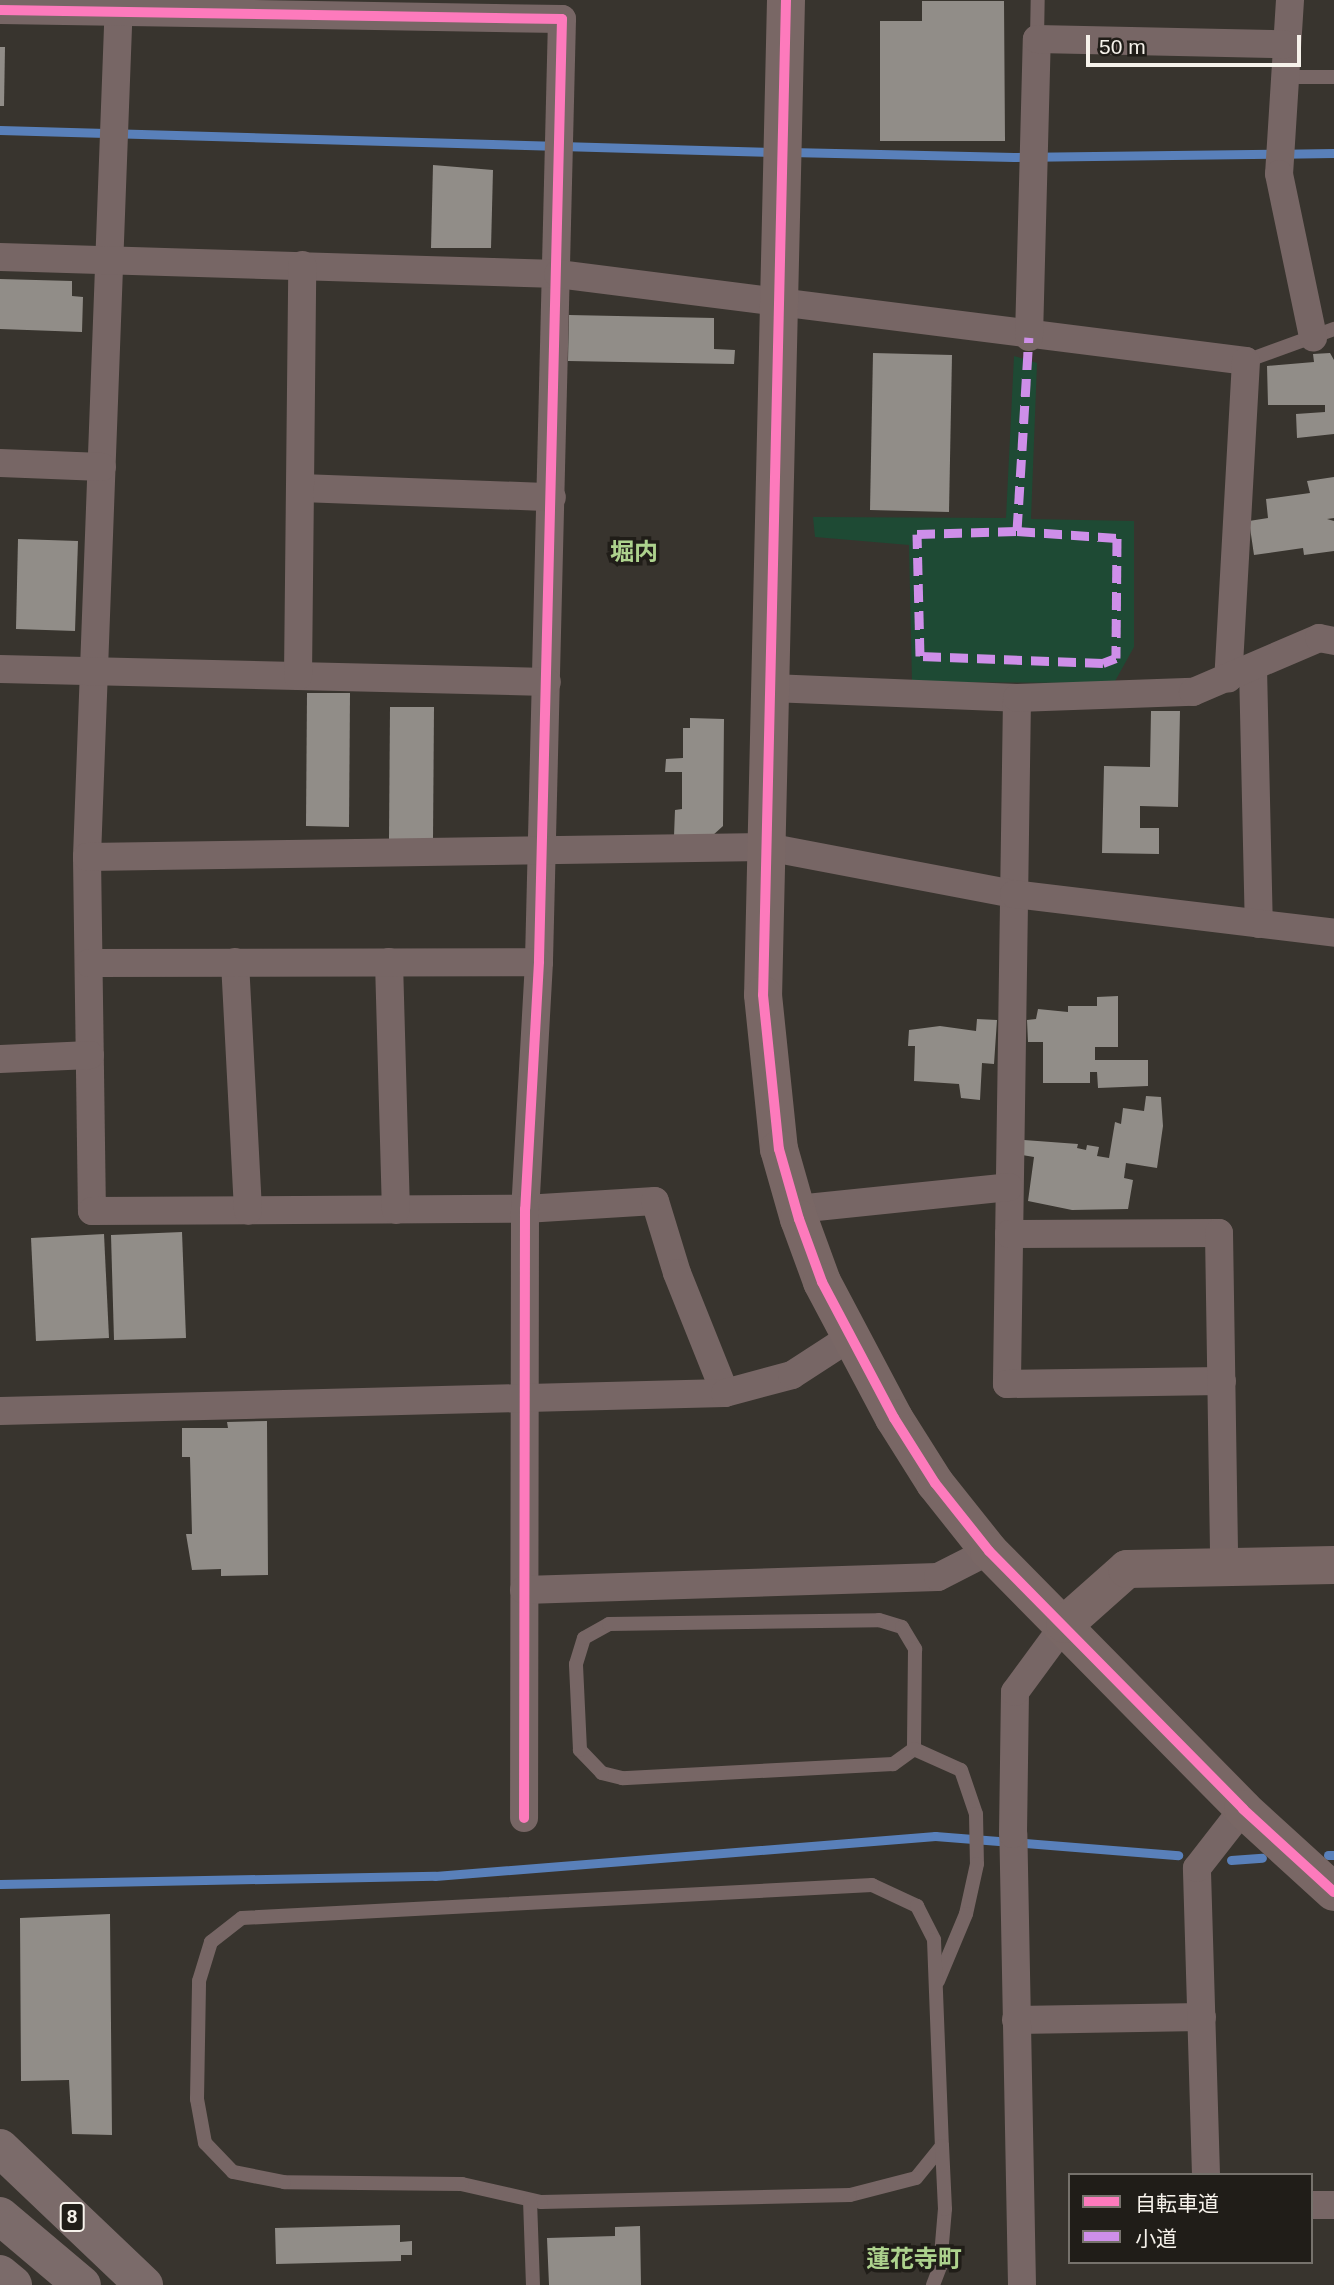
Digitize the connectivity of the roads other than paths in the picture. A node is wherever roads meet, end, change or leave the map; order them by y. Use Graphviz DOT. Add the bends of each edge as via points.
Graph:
graph roads {
  1 [pos="786,0"];
  2 [pos="1038,0"];
  3 [pos="1290,0"];
  4 [pos="119,6"];
  5 [pos="0,10"];
  6 [pos="1037,39"];
  7 [pos="1285,44"];
  8 [pos="1284,77"];
  9 [pos="1334,77"];
  10 [pos="0,257"];
  11 [pos="109,260"];
  12 [pos="302,265"];
  13 [pos="558,274"];
  14 [pos="780,300"];
  15 [pos="1324,333"];
  16 [pos="1029,337"];
  17 [pos="1246,361"];
  18 [pos="0,463"];
  19 [pos="102,467"];
  20 [pos="301,488"];
  21 [pos="552,497"];
  22 [pos="1334,641"];
  23 [pos="0,669"];
  24 [pos="94,671"];
  25 [pos="1240,673"];
  26 [pos="298,676"];
  27 [pos="547,682"];
  28 [pos="771,688"];
  29 [pos="1017,698"];
  30 [pos="767,847"];
  31 [pos="540,852"];
  32 [pos="87,857"];
  33 [pos="1014,894"];
  34 [pos="1259,924"];
  35 [pos="1334,933"];
  36 [pos="235,962"];
  37 [pos="389,962"];
  38 [pos="539,962"];
  39 [pos="89,963"];
  40 [pos="90,1055"];
  41 [pos="0,1059"];
  42 [pos="1009,1187"];
  43 [pos="524,1209"];
  44 [pos="797,1209"];
  45 [pos="396,1210"];
  46 [pos="248,1211"];
  47 [pos="1009,1234"];
  48 [pos="849,1338"];
  49 [pos="1222,1381"];
  50 [pos="724,1393"];
  51 [pos="522,1398"];
  52 [pos="0,1411"];
  53 [pos="989,1550"];
  54 [pos="1334,1565"];
  55 [pos="1224,1567"];
  56 [pos="524,1590"];
  57 [pos="1065,1624"];
  58 [pos="914,1749"];
  59 [pos="1243,1809"];
  60 [pos="524,1818"];
  61 [pos="1334,1892"];
  62 [pos="937,1984"];
  63 [pos="1202,2017"];
  64 [pos="1016,2020"];
  65 [pos="942,2146"];
  66 [pos="0,2148"];
  67 [pos="1206,2173"];
  68 [pos="530,2200"];
  69 [pos="1313,2205"];
  70 [pos="1334,2205"];
  71 [pos="0,2216"];
  72 [pos="0,2274"];
  73 [pos="13,2285"];
  74 [pos="82,2285"];
  75 [pos="144,2285"];
  76 [pos="533,2285"];
  77 [pos="933,2285"];
  78 [pos="1023,2285"];
  1 -- 14 [label="street"];
  2 -- 6 [label="lane"];
  3 -- 7 [label="street"];
  4 -- 5 [label="street"];
  4 -- 11 [label="street"];
  4 -- 13 [label="street" via="562,19"];
  6 -- 7 [label="street"];
  6 -- 16 [label="street"];
  7 -- 8 [label="street"];
  8 -- 9 [label="lane"];
  8 -- 15 [label="street" via="1279,174"];
  10 -- 11 [label="street"];
  11 -- 12 [label="street"];
  11 -- 19 [label="street"];
  12 -- 13 [label="street"];
  12 -- 20 [label="street"];
  13 -- 14 [label="street"];
  13 -- 21 [label="street"];
  14 -- 16 [label="street"];
  14 -- 28 [label="street"];
  15 -- 17 [label="lane"];
  16 -- 17 [label="street"];
  17 -- 25 [label="street"];
  18 -- 19 [label="street"];
  19 -- 24 [label="street"];
  20 -- 21 [label="street"];
  20 -- 26 [label="street"];
  21 -- 27 [label="street"];
  22 -- 25 [label="street" via="1319,638"];
  23 -- 24 [label="street"];
  24 -- 26 [label="street"];
  24 -- 32 [label="street"];
  25 -- 29 [label="street" via="1193,692"];
  25 -- 34 [label="street"];
  26 -- 27 [label="street"];
  27 -- 31 [label="street"];
  28 -- 29 [label="street"];
  28 -- 30 [label="street"];
  29 -- 33 [label="street"];
  30 -- 31 [label="street"];
  30 -- 33 [label="street"];
  30 -- 44 [label="street" via="763,995 768,1074 779,1149"];
  31 -- 32 [label="street"];
  31 -- 38 [label="street"];
  32 -- 39 [label="street"];
  33 -- 34 [label="street"];
  33 -- 42 [label="street"];
  34 -- 35 [label="street"];
  36 -- 37 [label="street"];
  36 -- 39 [label="street"];
  36 -- 46 [label="street"];
  37 -- 38 [label="street"];
  37 -- 45 [label="street"];
  38 -- 43 [label="street"];
  39 -- 40 [label="street"];
  40 -- 41 [label="street"];
  40 -- 46 [label="street" via="93,1211"];
  42 -- 44 [label="street"];
  42 -- 47 [label="street"];
  43 -- 45 [label="street"];
  43 -- 50 [label="street" via="655,1201 677,1273"];
  43 -- 51 [label="street"];
  44 -- 48 [label="street" via="822,1282"];
  45 -- 46 [label="street"];
  47 -- 49 [label="street" via="1219,1233"];
  47 -- 49 [label="street" via="1007,1384"];
  48 -- 50 [label="street" via="792,1376"];
  48 -- 53 [label="street" via="936,1483"];
  49 -- 55 [label="street"];
  50 -- 51 [label="street"];
  51 -- 52 [label="street"];
  51 -- 56 [label="street"];
  53 -- 56 [label="street" via="938,1577"];
  53 -- 57 [label="street"];
  54 -- 55 [label="street"];
  55 -- 57 [label="street" via="1127,1569"];
  56 -- 60 [label="street"];
  57 -- 59 [label="street"];
  57 -- 64 [label="street" via="1015,1692"];
  58 -- 58 [label="lane" via="893,1765 622,1778 602,1773 580,1750 576,1664 584,1638 609,1625 879,1620 902,1628 915,1649"];
  58 -- 62 [label="lane" via="961,1770 976,1814 977,1864 966,1914"];
  59 -- 61 [label="street"];
  59 -- 63 [label="street" via="1196,1868"];
  62 -- 65 [label="lane"];
  62 -- 68 [label="lane" via="934,1940 916,1906 872,1885 242,1918 211,1942 199,1981 197,2099 205,2143 233,2172 284,2182 339,2185 462,2184"];
  63 -- 64 [label="street"];
  63 -- 67 [label="street"];
  64 -- 78 [label="street"];
  65 -- 68 [label="lane" via="916,2178 850,2195"];
  65 -- 77 [label="lane" via="945,2209 940,2267"];
  66 -- 75 [label="highway, 8"];
  68 -- 76 [label="lane"];
  69 -- 70 [label="street"];
  71 -- 74 [label="highway, 8"];
  72 -- 73 [label="highway"];
}
